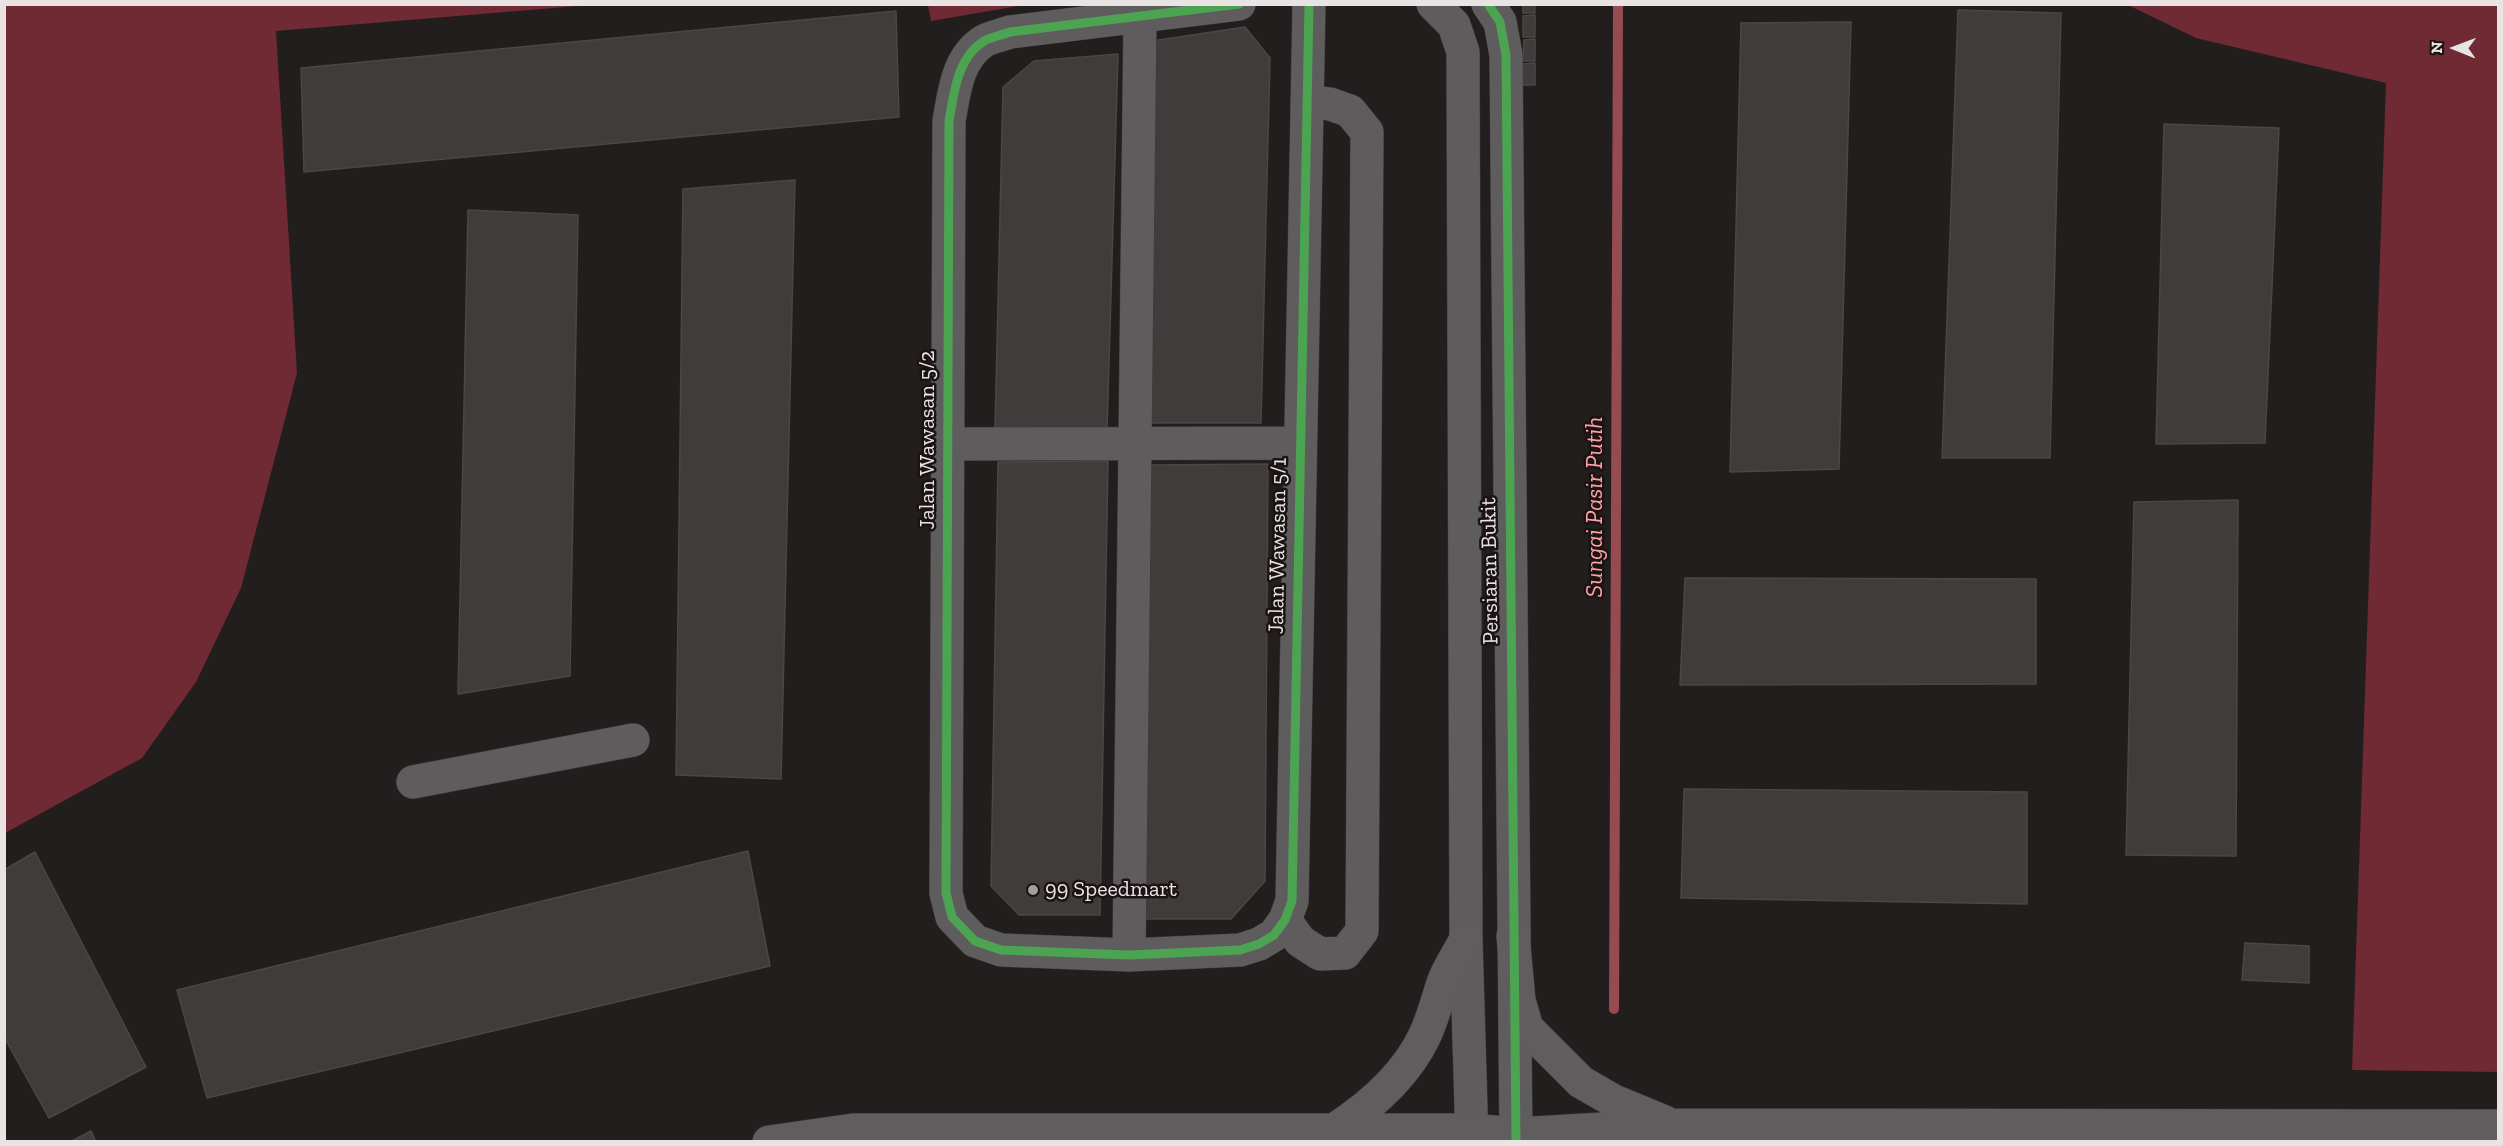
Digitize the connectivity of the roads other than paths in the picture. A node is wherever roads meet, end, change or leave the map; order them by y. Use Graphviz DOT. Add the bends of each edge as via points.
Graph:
graph roads {
  1 [pos="1239,4"];
  2 [pos="1309,4"];
  3 [pos="1432,4"];
  4 [pos="1488,4"];
  5 [pos="1140,17"];
  6 [pos="1307,101"];
  7 [pos="1136,442"];
  8 [pos="1300,443"];
  9 [pos="947,444"];
  10 [pos="633,740"];
  11 [pos="413,782"];
  12 [pos="1284,920"];
  13 [pos="1513,936"];
  14 [pos="1466,939"];
  15 [pos="1129,955"];
  16 [pos="1671,1125"];
  17 [pos="2499,1126"];
  18 [pos="1334,1130"];
  19 [pos="1471,1136"];
  20 [pos="1516,1138"];
  21 [pos="769,1142"];
  1 -- 5 [label="street, Jalan Wawasan 5/2"];
  2 -- 6 [label="street, Jalan Wawasan 5/1"];
  3 -- 14 [label="street, Persiaran Bukit" via="1454,25 1463,52"];
  4 -- 13 [label="street, Persiaran Bukit" via="1500,22 1506,56"];
  5 -- 7 [label="street"];
  5 -- 9 [label="street, Jalan Wawasan 5/2" via="1011,32 984,41 965,61 955,86 949,121"];
  6 -- 8 [label="street, Jalan Wawasan 5/1"];
  6 -- 12 [label="street" via="1350,111 1367,132 1362,931 1345,953 1320,954 1300,941"];
  7 -- 8 [label="street"];
  7 -- 9 [label="street"];
  7 -- 15 [label="street"];
  8 -- 12 [label="street, Jalan Wawasan 5/1" via="1292,901"];
  9 -- 15 [label="street, Jalan Wawasan 5/2" via="946,893 952,917 975,941 1001,950"];
  10 -- 11 [label="street"];
  12 -- 15 [label="street, Jalan Wawasan 5/1" via="1274,935 1240,950"];
  13 -- 16 [label="main road" via="1519,999 1527,1028 1581,1082"];
  13 -- 20 [label="street, Persiaran Bukit"];
  14 -- 18 [label="main road" via="1444,981 1424,1038 1409,1063 1363,1112"];
  14 -- 19 [label="street, Persiaran Bukit"];
  16 -- 17 [label="main road"];
  16 -- 20 [label="main road"];
  18 -- 19 [label="main road"];
  18 -- 21 [label="main road" via="853,1130"];
  19 -- 20 [label="main road"];
}
